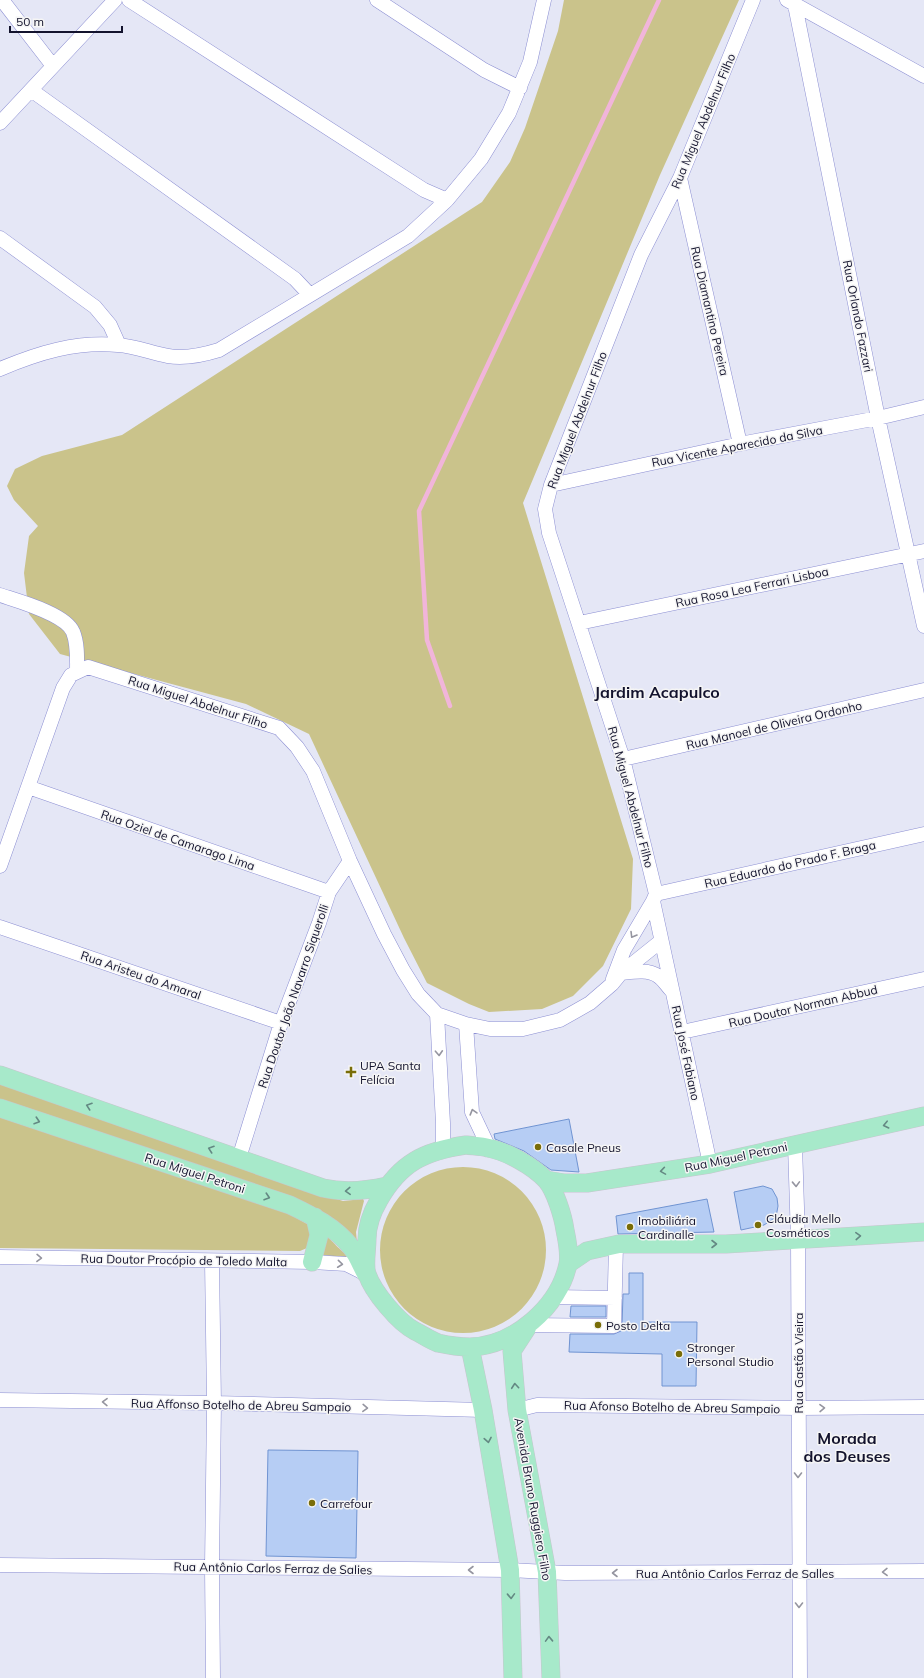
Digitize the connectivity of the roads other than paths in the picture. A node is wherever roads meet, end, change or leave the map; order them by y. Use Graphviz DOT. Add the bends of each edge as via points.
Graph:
graph roads {
  1 [pos="2,0"];
  2 [pos="115,0"];
  3 [pos="129,0"];
  4 [pos="377,0"];
  5 [pos="544,0"];
  6 [pos="753,0"];
  7 [pos="791,2"];
  8 [pos="53,66"];
  9 [pos="924,76"];
  10 [pos="520,88"];
  11 [pos="31,90"];
  12 [pos="0,123"];
  13 [pos="680,178"];
  14 [pos="447,200"];
  15 [pos="0,238"];
  16 [pos="310,295"];
  17 [pos="119,345"];
  18 [pos="0,369"];
  19 [pos="924,407"];
  20 [pos="878,418"];
  21 [pos="740,444"];
  22 [pos="551,485"];
  23 [pos="924,551"];
  24 [pos="908,554"];
  25 [pos="0,595"];
  26 [pos="579,623"];
  27 [pos="924,626"];
  28 [pos="77,672"];
  29 [pos="924,690"];
  30 [pos="623,759"];
  31 [pos="28,787"];
  32 [pos="924,834"];
  33 [pos="350,861"];
  34 [pos="0,866"];
  35 [pos="329,892"];
  36 [pos="654,897"];
  37 [pos="0,926"];
  38 [pos="661,941"];
  39 [pos="621,973"];
  40 [pos="924,979"];
  41 [pos="612,984"];
  42 [pos="672,991"];
  43 [pos="436,1014"];
  44 [pos="281,1023"];
  45 [pos="466,1024"];
  46 [pos="682,1032"];
  47 [pos="0,1075"];
  48 [pos="0,1108"];
  49 [pos="924,1116"];
  50 [pos="795,1145"];
  51 [pos="489,1148"];
  52 [pos="443,1149"];
  53 [pos="239,1158"];
  54 [pos="710,1164"];
  55 [pos="546,1180"];
  56 [pos="387,1186"];
  57 [pos="315,1217"];
  58 [pos="924,1232"];
  59 [pos="798,1239"];
  60 [pos="616,1244"];
  61 [pos="0,1257"];
  62 [pos="212,1261"];
  63 [pos="312,1262"];
  64 [pos="568,1264"];
  65 [pos="366,1274"];
  66 [pos="557,1297"];
  67 [pos="614,1308"];
  68 [pos="536,1325"];
  69 [pos="470,1347"];
  70 [pos="0,1400"];
  71 [pos="214,1403"];
  72 [pos="924,1407"];
  73 [pos="798,1408"];
  74 [pos="483,1410"];
  75 [pos="517,1410"];
  76 [pos="0,1565"];
  77 [pos="212,1567"];
  78 [pos="510,1570"];
  79 [pos="924,1571"];
  80 [pos="547,1572"];
  81 [pos="799,1573"];
  82 [pos="213,1678"];
  83 [pos="513,1678"];
  84 [pos="551,1678"];
  85 [pos="800,1678"];
  1 -- 8 [label="street"];
  2 -- 8 [label="street"];
  3 -- 14 [label="street" via="424,190"];
  4 -- 10 [label="street" via="484,70"];
  5 -- 10 [label="street" via="530,62"];
  6 -- 13 [label="street, Rua Miguel Abdelnur Filho"];
  7 -- 9 [label="street"];
  7 -- 20 [label="street, Rua Orlando Fazzari"];
  8 -- 11 [label="street"];
  10 -- 14 [label="street" via="496,136 465,180"];
  11 -- 12 [label="street"];
  11 -- 16 [label="street" via="296,279"];
  13 -- 21 [label="street, Rua Diamantino Pereira"];
  13 -- 22 [label="street, Rua Miguel Abdelnur Filho" via="641,255"];
  14 -- 16 [label="street" via="408,236"];
  15 -- 17 [label="street" via="95,307 110,325"];
  16 -- 17 [label="street" via="219,350 208,354 168,356"];
  17 -- 18 [label="street" via="85,344 56,349"];
  19 -- 20 [label="street, Rua Vicente Aparecido da Silva"];
  20 -- 21 [label="street, Rua Vicente Aparecido da Silva"];
  20 -- 24 [label="street, Rua Orlando Fazzari"];
  21 -- 22 [label="street, Rua Vicente Aparecido da Silva"];
  22 -- 26 [label="street, Rua Miguel Abdelnur Filho" via="545,509 549,532"];
  23 -- 24 [label="street, Rua Rosa Lea Ferrari Lisboa"];
  24 -- 26 [label="street, Rua Rosa Lea Ferrari Lisboa"];
  24 -- 27 [label="street, Rua Orlando Fazzari"];
  25 -- 28 [label="street" via="60,617 70,625 76,644"];
  26 -- 30 [label="street, Rua Miguel Abdelnur Filho"];
  28 -- 31 [label="street" via="71,675 63,688"];
  28 -- 33 [label="street, Rua Miguel Abdelnur Filho" via="88,667 279,728 297,747 313,771"];
  29 -- 30 [label="street, Rua Manoel de Oliveira Ordonho"];
  30 -- 36 [label="street, Rua Miguel Abdelnur Filho"];
  31 -- 34 [label="street"];
  31 -- 35 [label="street, Rua Oziel de Camarago Lima"];
  32 -- 36 [label="street, Rua Eduardo do Prado F. Braga"];
  33 -- 35 [label="street, Rua Doutor João Navarro Siquerolli"];
  33 -- 43 [label="street, Rua Miguel Abdelnur Filho" via="403,970 418,994"];
  35 -- 44 [label="street, Rua Doutor João Navarro Siquerolli"];
  36 -- 38 [label="street, Rua Miguel Abdelnur Filho"];
  36 -- 41 [label="street, Rua Miguel Abdelnur Filho, one-way" via="624,950"];
  37 -- 44 [label="street, Rua Aristeu do Amaral"];
  38 -- 39 [label="street, Rua Miguel Abdelnur Filho"];
  38 -- 42 [label="street, Rua José Fabiano"];
  39 -- 41 [label="street, Rua Miguel Abdelnur Filho"];
  39 -- 42 [label="street" via="634,971 653,974"];
  40 -- 46 [label="street, Rua Doutor Norman Abbud"];
  41 -- 45 [label="street, Rua Miguel Abdelnur Filho" via="590,1003 560,1020 523,1029 490,1029"];
  42 -- 46 [label="street, Rua José Fabiano"];
  43 -- 45 [label="street, Rua Miguel Abdelnur Filho"];
  43 -- 52 [label="street, one-way"];
  44 -- 53 [label="street, Rua Doutor João Navarro Siquerolli"];
  51 -- 45 [label="street, one-way" via="472,1112"];
  46 -- 54 [label="street, Rua José Fabiano"];
  53 -- 47 [label="main road, one-way"];
  48 -- 57 [label="main road, Rua Miguel Petroni, one-way" via="290,1205"];
  49 -- 50 [label="main road, Rua Miguel Petroni, one-way"];
  50 -- 54 [label="main road, Rua Miguel Petroni"];
  50 -- 59 [label="street, Rua Gastão Vieira, one-way"];
  51 -- 52 [label="main road" via="466,1145"];
  51 -- 55 [label="main road" via="521,1161"];
  52 -- 56 [label="main road" via="418,1158 397,1174"];
  56 -- 53 [label="main road, one-way" via="340,1192"];
  54 -- 55 [label="main road, Rua Miguel Petroni, one-way" via="587,1182 564,1183"];
  55 -- 64 [label="main road" via="562,1212 568,1244"];
  56 -- 65 [label="main road" via="375,1208 367,1231"];
  57 -- 63 [label="main road" via="319,1236"];
  57 -- 65 [label="main road, Rua Miguel Petroni" via="334,1230 351,1247"];
  59 -- 58 [label="main road, one-way"];
  60 -- 59 [label="main road, one-way" via="726,1244"];
  59 -- 73 [label="street, Rua Gastão Vieira"];
  60 -- 64 [label="main road" via="587,1251"];
  60 -- 67 [label="street"];
  61 -- 62 [label="street, Rua Doutor Procópio de Toledo Malta, one-way"];
  62 -- 63 [label="street, Rua Doutor Procópio de Toledo Malta"];
  62 -- 71 [label="street"];
  63 -- 65 [label="street, Rua Doutor Procópio de Toledo Malta, one-way" via="346,1264"];
  64 -- 66 [label="main road"];
  65 -- 69 [label="main road, Rua Miguel Petroni" via="383,1302 407,1327 438,1343"];
  66 -- 67 [label="street" via="575,1307"];
  66 -- 68 [label="main road"];
  67 -- 68 [label="street" via="614,1326"];
  68 -- 69 [label="main road, Rua Miguel Petroni" via="501,1340"];
  75 -- 68 [label="main road, Avenida Bruno Ruggiero Filho, one-way" via="512,1351"];
  69 -- 74 [label="main road"];
  71 -- 70 [label="street, Rua Affonso Botelho de Abreu Sampaio, one-way"];
  71 -- 74 [label="street, Rua Affonso Botelho de Abreu Sampaio, one-way"];
  71 -- 77 [label="street"];
  73 -- 72 [label="street, Rua Afonso Botelho de Abreu Sampaio, one-way"];
  73 -- 75 [label="street, Rua Afonso Botelho de Abreu Sampaio" via="537,1405"];
  73 -- 81 [label="street, Rua Gastão Vieira, one-way"];
  74 -- 78 [label="main road, one-way"];
  75 -- 80 [label="main road, Avenida Bruno Ruggiero Filho"];
  76 -- 77 [label="street, Rua Antônio Carlos Ferraz de Salies"];
  78 -- 77 [label="street, Rua Antônio Carlos Ferraz de Salies, one-way"];
  77 -- 82 [label="street"];
  78 -- 80 [label="street, Rua Antônio Carlos Ferraz de Salies"];
  78 -- 83 [label="main road, one-way"];
  79 -- 81 [label="street, Rua Antônio Carlos Ferraz de Salles, one-way"];
  81 -- 80 [label="street, Rua Antônio Carlos Ferraz de Salles, one-way"];
  84 -- 80 [label="main road, Avenida Bruno Ruggiero Filho, one-way"];
  81 -- 85 [label="street, Rua Gastão Vieira, one-way"];
}
